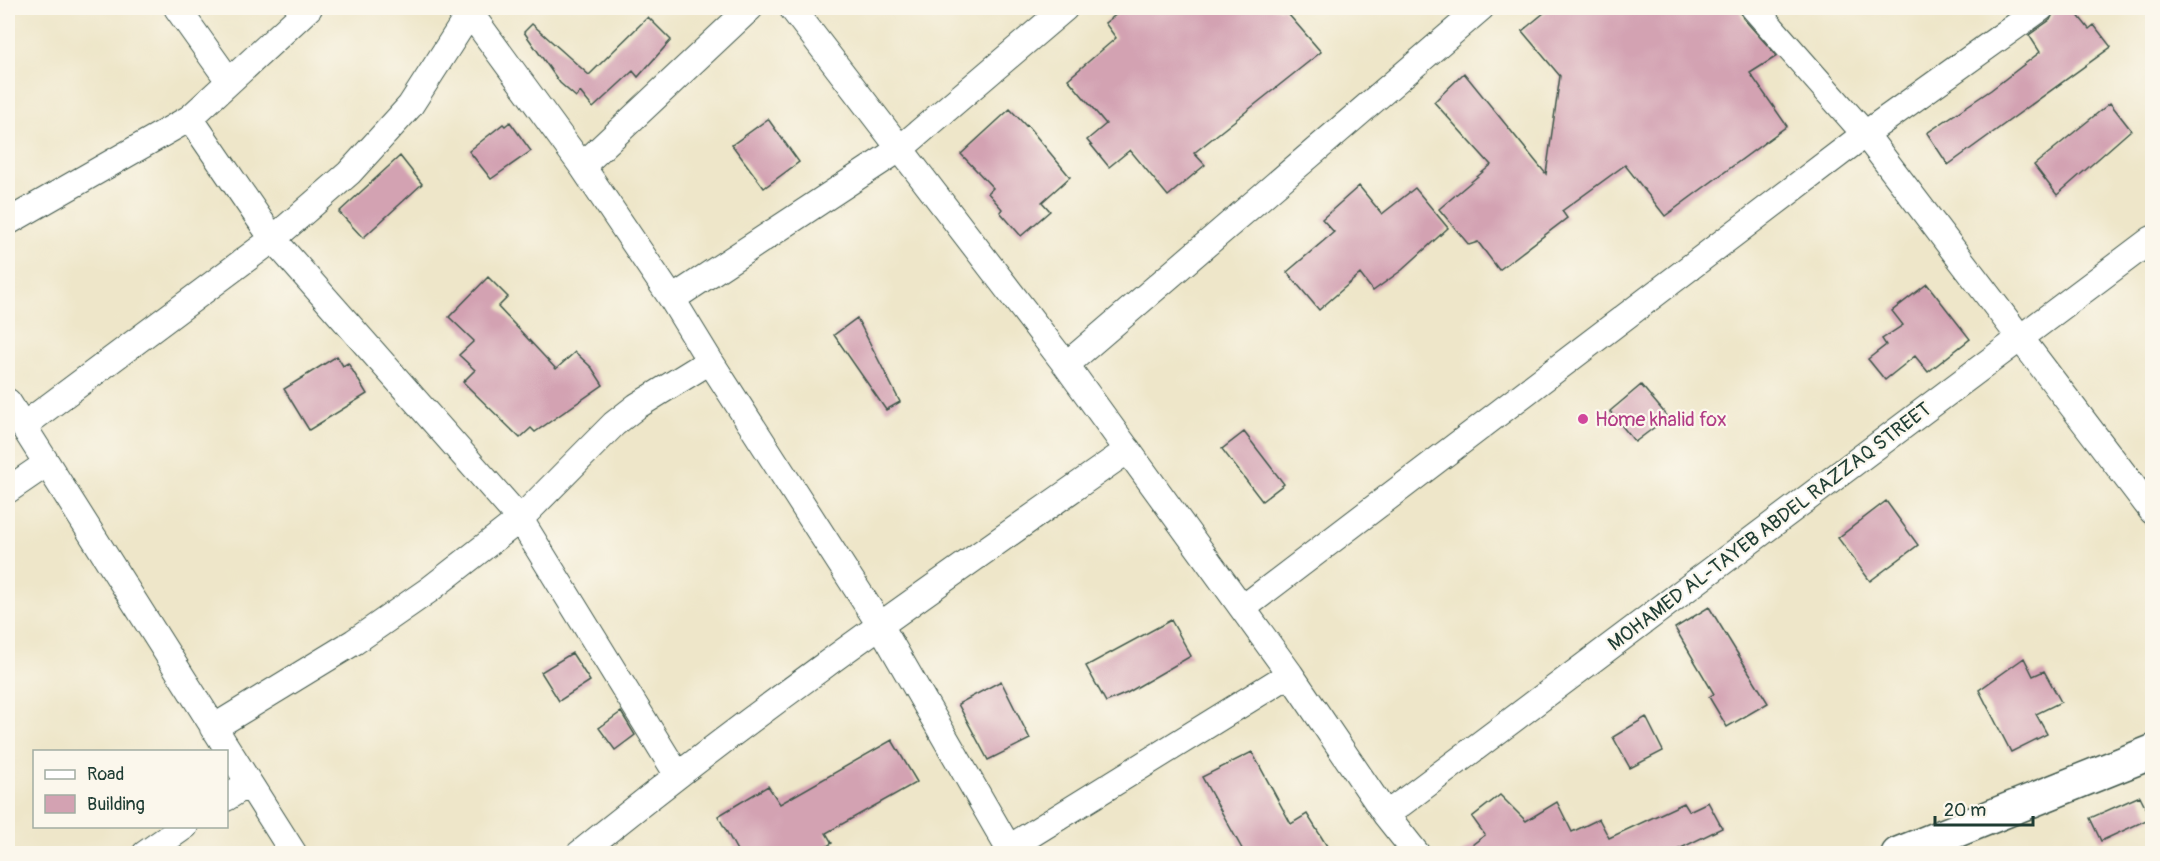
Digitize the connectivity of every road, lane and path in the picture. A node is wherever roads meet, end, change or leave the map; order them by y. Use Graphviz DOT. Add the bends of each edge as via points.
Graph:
graph roads {
  1 [pos="177,8"];
  2 [pos="309,8"];
  3 [pos="750,8"];
  4 [pos="792,8"];
  5 [pos="1065,8"];
  6 [pos="1480,8"];
  7 [pos="1754,8"];
  8 [pos="2041,8"];
  9 [pos="471,10"];
  10 [pos="229,81"];
  11 [pos="190,118"];
  12 [pos="1865,134"];
  13 [pos="901,148"];
  14 [pos="582,166"];
  15 [pos="8,222"];
  16 [pos="273,239"];
  17 [pos="2152,239"];
  18 [pos="672,298"];
  19 [pos="2019,338"];
  20 [pos="710,361"];
  21 [pos="1066,365"];
  22 [pos="8,402"];
  23 [pos="23,426"];
  24 [pos="1128,450"];
  25 [pos="46,464"];
  26 [pos="8,490"];
  27 [pos="2152,511"];
  28 [pos="520,519"];
  29 [pos="1243,608"];
  30 [pos="880,625"];
  31 [pos="1290,674"];
  32 [pos="213,728"];
  33 [pos="227,750"];
  34 [pos="228,751"];
  35 [pos="2152,752"];
  36 [pos="677,774"];
  37 [pos="249,783"];
  38 [pos="228,797"];
  39 [pos="1386,814"];
  40 [pos="182,828"];
  41 [pos="1010,850"];
  42 [pos="1406,850"];
  43 [pos="145,854"];
  44 [pos="294,854"];
  45 [pos="579,854"];
  46 [pos="1898,854"];
  1 -- 10 [label="street"];
  2 -- 10 [label="street"];
  3 -- 14 [label="street"];
  4 -- 13 [label="street"];
  5 -- 13 [label="street"];
  6 -- 21 [label="street"];
  7 -- 12 [label="street"];
  8 -- 12 [label="street"];
  9 -- 14 [label="street"];
  9 -- 16 [label="street" via="410,106 382,139"];
  10 -- 11 [label="street"];
  11 -- 15 [label="street"];
  11 -- 16 [label="street"];
  12 -- 19 [label="street"];
  12 -- 29 [label="street"];
  13 -- 18 [label="street"];
  13 -- 21 [label="street"];
  14 -- 18 [label="street"];
  16 -- 23 [label="street"];
  16 -- 28 [label="street"];
  17 -- 19 [label="street, MOHAMED AL-TAYEB ABDEL RAZZAQ STREET"];
  18 -- 20 [label="street"];
  19 -- 27 [label="street"];
  19 -- 39 [label="street, MOHAMED AL-TAYEB ABDEL RAZZAQ STREET"];
  20 -- 28 [label="street" via="614,424"];
  20 -- 30 [label="street"];
  21 -- 24 [label="street"];
  22 -- 23 [label="street"];
  23 -- 25 [label="street"];
  24 -- 29 [label="street"];
  24 -- 30 [label="street"];
  25 -- 26 [label="street"];
  25 -- 32 [label="street"];
  28 -- 32 [label="street" via="354,642"];
  28 -- 36 [label="street"];
  29 -- 31 [label="street"];
  30 -- 36 [label="street"];
  30 -- 41 [label="street"];
  31 -- 39 [label="street"];
  31 -- 41 [label="street"];
  32 -- 33 [label="street"];
  34 -- 37 [label="street"];
  35 -- 46 [label="street"];
  36 -- 45 [label="street"];
  37 -- 38 [label="street"];
  37 -- 44 [label="street"];
  39 -- 42 [label="street"];
  40 -- 43 [label="street"];
}
